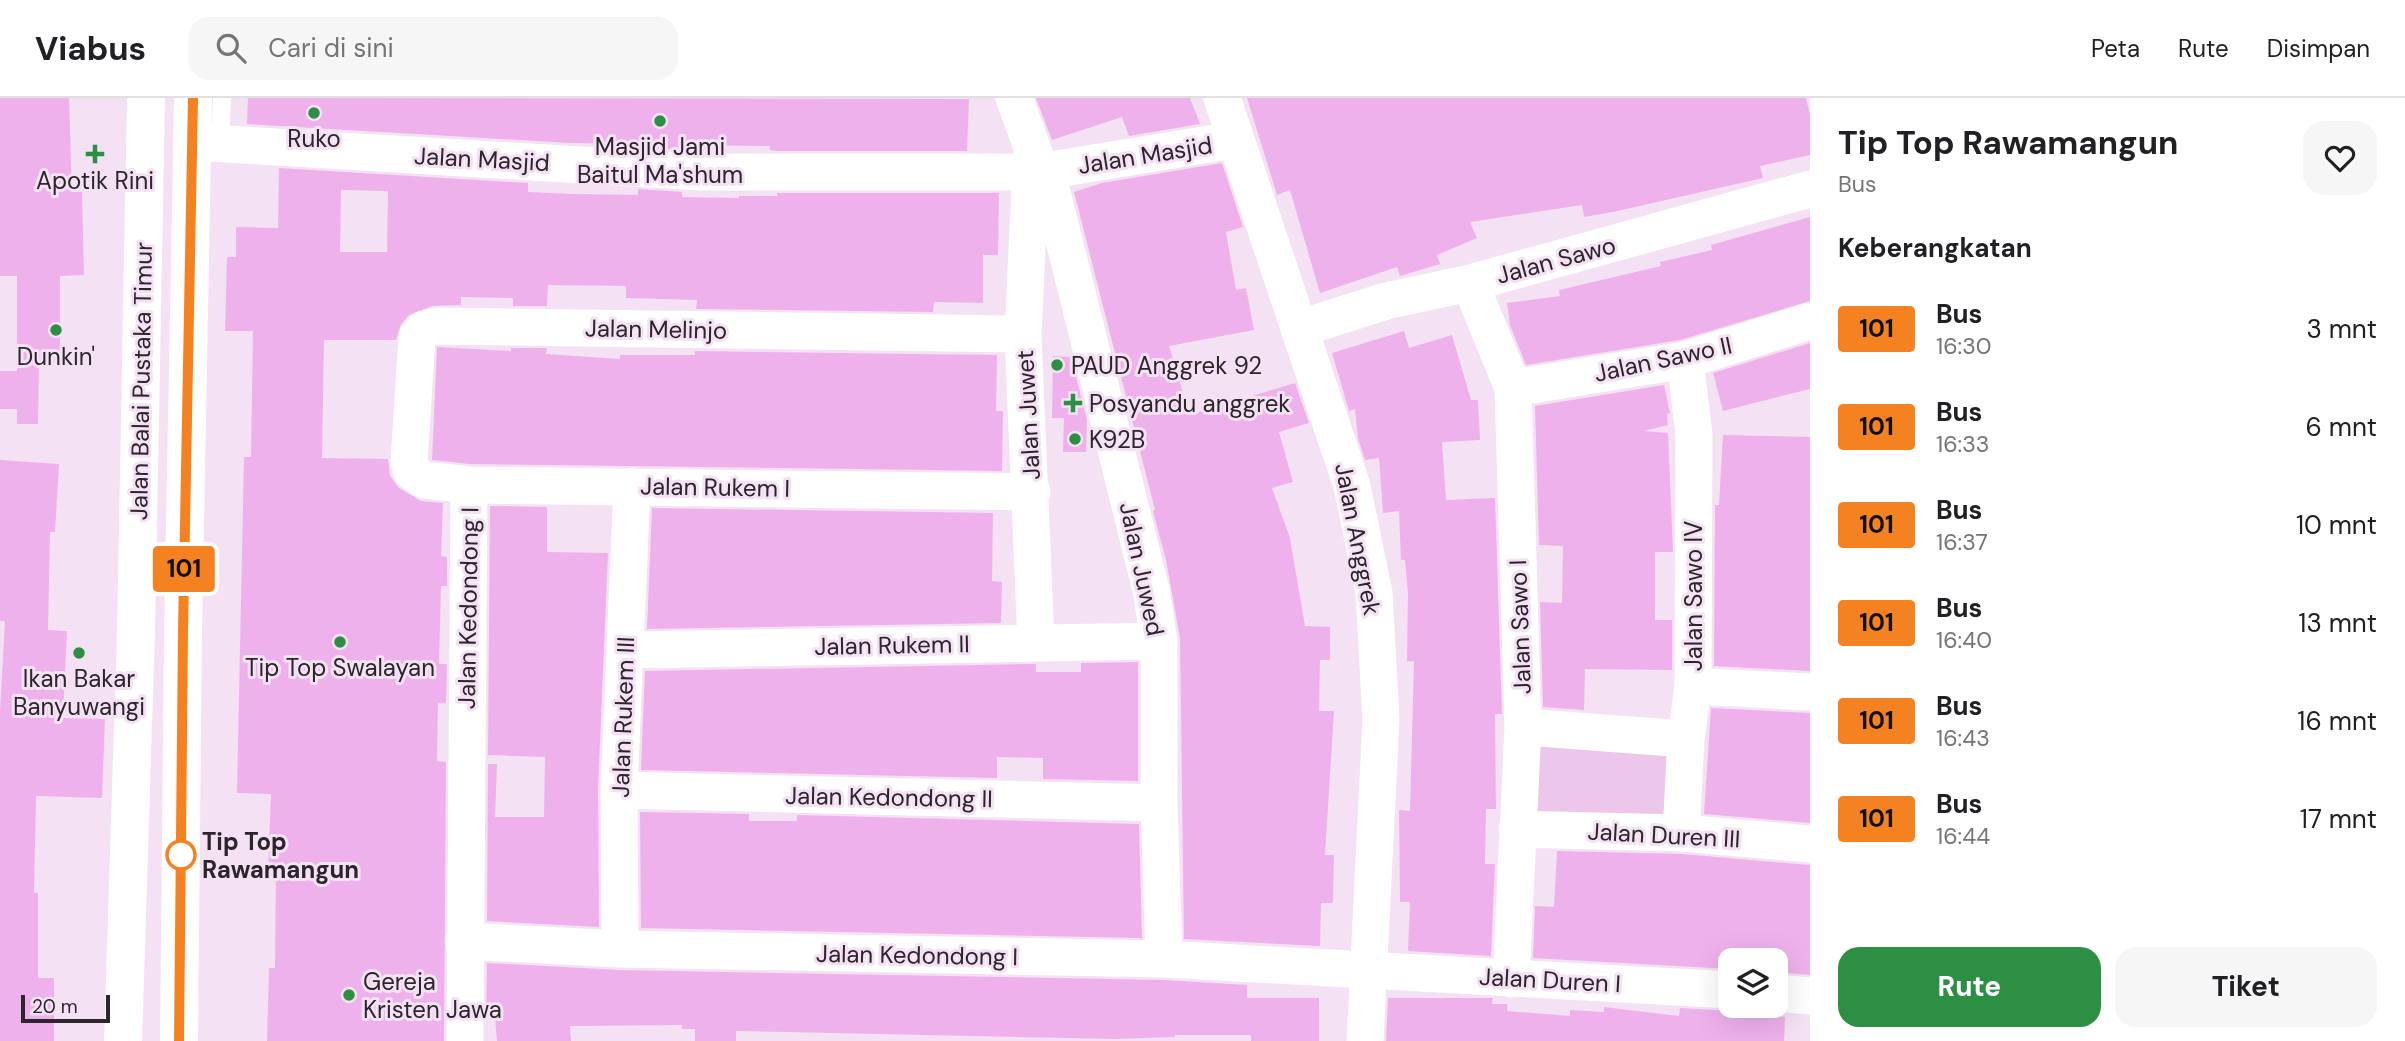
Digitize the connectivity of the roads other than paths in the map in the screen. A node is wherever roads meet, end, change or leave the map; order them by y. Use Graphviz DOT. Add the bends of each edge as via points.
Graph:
graph roads {
  1 [pos="146,98"];
  2 [pos="193,98"];
  3 [pos="222,98"];
  4 [pos="1014,98"];
  5 [pos="1222,98"];
  6 [pos="1234,140"];
  7 [pos="206,143"];
  8 [pos="1039,175"];
  9 [pos="1810,189"];
  10 [pos="1470,283"];
  11 [pos="1810,321"];
  12 [pos="1301,328"];
  13 [pos="1023,334"];
  14 [pos="1685,360"];
  15 [pos="1513,388"];
  16 [pos="409,462"];
  17 [pos="469,485"];
  18 [pos="632,486"];
  19 [pos="1032,492"];
  20 [pos="1159,641"];
  21 [pos="1036,643"];
  22 [pos="626,650"];
  23 [pos="1693,686"];
  24 [pos="1810,692"];
  25 [pos="1523,727"];
  26 [pos="1686,739"];
  27 [pos="619,790"];
  28 [pos="1159,803"];
  29 [pos="1517,829"];
  30 [pos="1681,833"];
  31 [pos="1810,844"];
  32 [pos="464,941"];
  33 [pos="620,949"];
  34 [pos="1164,959"];
  35 [pos="1370,968"];
  36 [pos="1511,979"];
  37 [pos="1718,989"];
  38 [pos="1788,994"];
  39 [pos="1810,996"];
  40 [pos="123,1041"];
  41 [pos="179,1041"];
  42 [pos="465,1041"];
  43 [pos="1366,1041"];
  1 -- 40 [label="street, Jalan Balai Pustaka Timur"];
  2 -- 7 [label="street, Jalan Balai Pustaka Timur"];
  3 -- 7 [label="lane"];
  4 -- 8 [label="street, Jalan Juwed"];
  5 -- 6 [label="street, Jalan Anggrek"];
  6 -- 8 [label="street, Jalan Masjid"];
  6 -- 12 [label="street, Jalan Anggrek"];
  7 -- 8 [label="street, Jalan Masjid" via="699,172"];
  7 -- 41 [label="street, Jalan Balai Pustaka Timur"];
  8 -- 13 [label="street, Jalan Juwet"];
  8 -- 20 [label="street, Jalan Juwed" via="1151,590"];
  9 -- 10 [label="street, Jalan Sawo"];
  10 -- 12 [label="street, Jalan Sawo" via="1386,301"];
  10 -- 15 [label="street, Jalan Sawo I"];
  11 -- 14 [label="street, Jalan Sawo II"];
  12 -- 35 [label="street, Jalan Anggrek" via="1352,486 1374,593 1381,720"];
  13 -- 16 [label="street, Jalan Melinjo" via="437,326 424,329 417,337"];
  13 -- 19 [label="street, Jalan Juwet"];
  14 -- 15 [label="street, Jalan Sawo II"];
  14 -- 23 [label="street, Jalan Sawo IV" via="1694,435"];
  15 -- 25 [label="street, Jalan Sawo I"];
  16 -- 17 [label="street, Jalan Rukem I" via="411,471 424,480"];
  17 -- 18 [label="street, Jalan Rukem I"];
  17 -- 32 [label="street, Jalan Kedondong I"];
  18 -- 19 [label="street, Jalan Rukem I"];
  18 -- 22 [label="street, Jalan Rukem III"];
  19 -- 21 [label="street, Jalan Juwet"];
  20 -- 21 [label="street, Jalan Rukem II"];
  20 -- 28 [label="street, Jalan Juwed"];
  21 -- 22 [label="street, Jalan Rukem II"];
  22 -- 27 [label="street, Jalan Rukem III"];
  23 -- 24 [label="street"];
  23 -- 26 [label="street, Jalan Sawo IV"];
  25 -- 26 [label="street"];
  25 -- 29 [label="street, Jalan Sawo I"];
  26 -- 30 [label="street, Jalan Sawo IV"];
  27 -- 28 [label="street, Jalan Kedondong II"];
  27 -- 33 [label="street, Jalan Rukem III"];
  28 -- 34 [label="street, Jalan Juwed"];
  29 -- 30 [label="street, Jalan Duren III"];
  29 -- 36 [label="street, Jalan Sawo I"];
  30 -- 31 [label="street, Jalan Duren III"];
  32 -- 33 [label="street, Jalan Kedondong I"];
  32 -- 42 [label="street, Jalan Kedondong I"];
  33 -- 34 [label="street, Jalan Kedondong I"];
  34 -- 35 [label="street, Jalan Kedondong I"];
  35 -- 36 [label="street, Jalan Duren I"];
  35 -- 43 [label="street, Jalan Anggrek"];
  36 -- 37 [label="street, Jalan Duren I"];
  38 -- 39 [label="street"];
}
